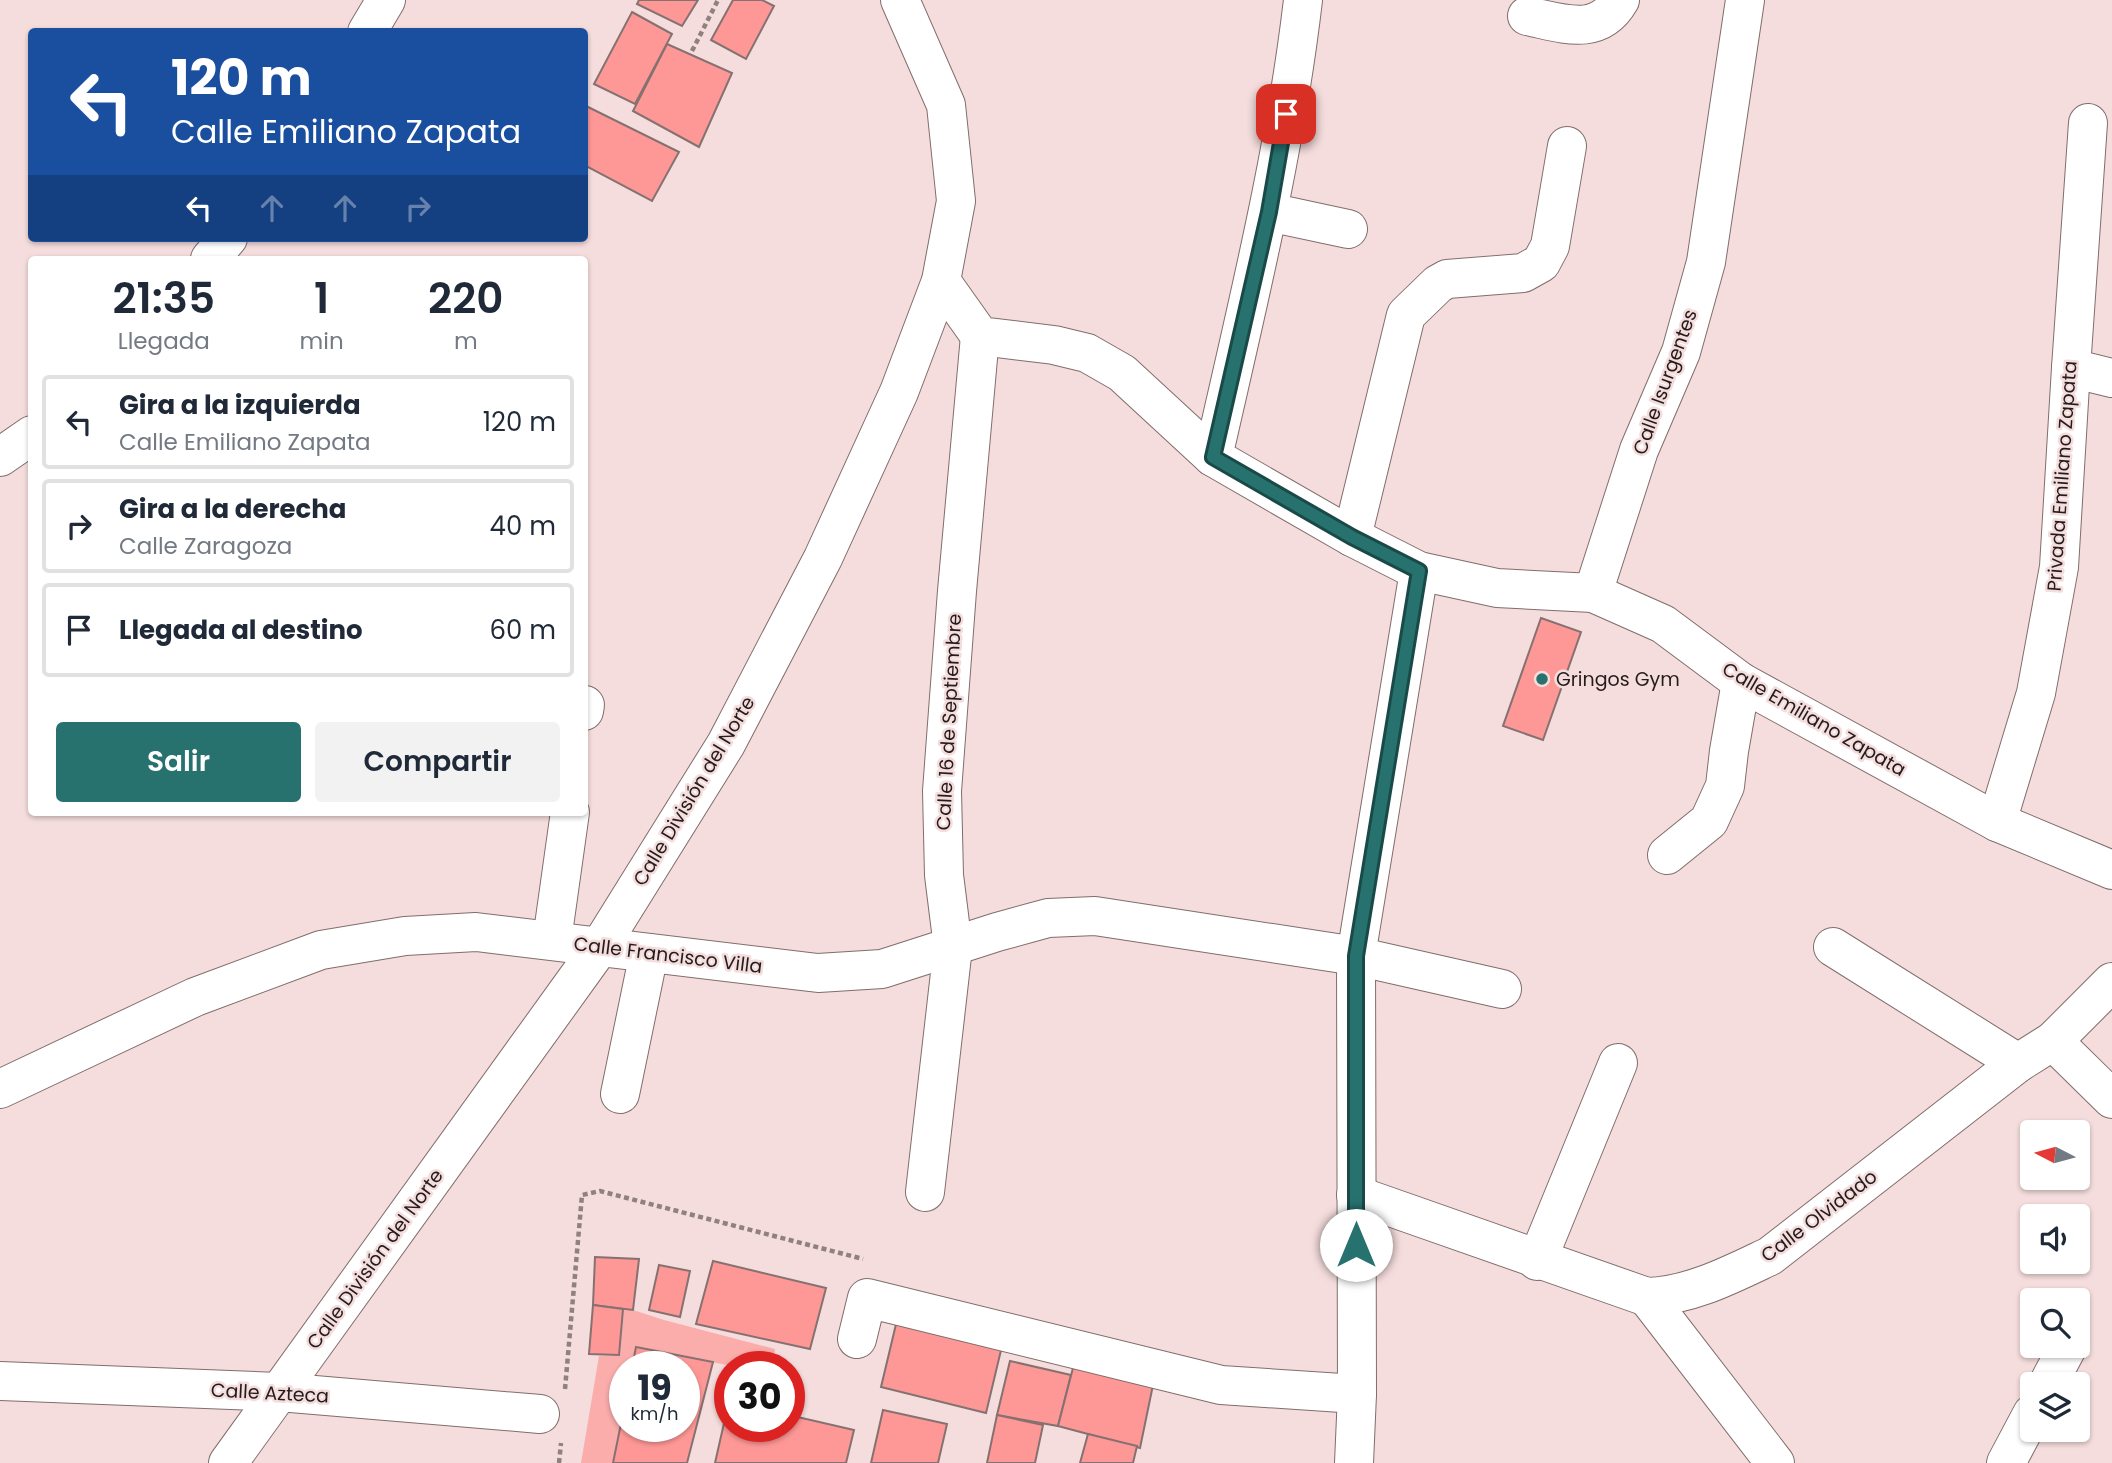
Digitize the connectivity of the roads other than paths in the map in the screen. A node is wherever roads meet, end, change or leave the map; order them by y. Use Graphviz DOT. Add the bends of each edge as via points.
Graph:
graph roads {
  1 [pos="386,0"];
  2 [pos="900,0"];
  3 [pos="1303,0"];
  4 [pos="1620,0"];
  5 [pos="1745,0"];
  6 [pos="1527,16"];
  7 [pos="369,28"];
  8 [pos="2088,123"];
  9 [pos="1567,146"];
  10 [pos="1269,212"];
  11 [pos="1348,229"];
  12 [pos="225,242"];
  13 [pos="213,256"];
  14 [pos="941,281"];
  15 [pos="980,336"];
  16 [pos="2070,368"];
  17 [pos="2112,378"];
  18 [pos="28,438"];
  19 [pos="0,457"];
  20 [pos="1213,457"];
  21 [pos="1352,537"];
  22 [pos="1419,571"];
  23 [pos="1593,593"];
  24 [pos="1741,682"];
  25 [pos="569,816"];
  26 [pos="1997,822"];
  27 [pos="1667,855"];
  28 [pos="2112,870"];
  29 [pos="552,940"];
  30 [pos="953,947"];
  31 [pos="1833,947"];
  32 [pos="599,948"];
  33 [pos="649,953"];
  34 [pos="1356,956"];
  35 [pos="2112,982"];
  36 [pos="1502,989"];
  37 [pos="2053,1041"];
  38 [pos="1618,1063"];
  39 [pos="2018,1063"];
  40 [pos="0,1090"];
  41 [pos="620,1094"];
  42 [pos="2112,1099"];
  43 [pos="925,1192"];
  44 [pos="1356,1195"];
  45 [pos="1537,1261"];
  46 [pos="1647,1297"];
  47 [pos="857,1339"];
  48 [pos="0,1381"];
  49 [pos="279,1392"];
  50 [pos="1357,1394"];
  51 [pos="555,1416"];
  52 [pos="2020,1437"];
  53 [pos="228,1463"];
  54 [pos="1354,1463"];
  55 [pos="1775,1463"];
  56 [pos="2006,1463"];
  1 -- 7 [label="street"];
  2 -- 14 [label="street, Calle División del Norte" via="946,105 956,201"];
  3 -- 10 [label="street"];
  4 -- 6 [label="street" via="1599,22 1577,26"];
  5 -- 23 [label="street, Calle Isurgentes" via="1706,262 1681,352 1639,450"];
  8 -- 16 [label="street, Privada Emiliano Zapata"];
  9 -- 21 [label="street" via="1550,246 1541,263 1523,273 1447,279 1406,315"];
  10 -- 11 [label="street"];
  10 -- 20 [label="street"];
  12 -- 13 [label="street"];
  14 -- 15 [label="street"];
  14 -- 32 [label="street, Calle División del Norte" via="899,392 817,571 726,744"];
  15 -- 20 [label="street, Calle Emiliano Zapata" via="1087,353 1122,373"];
  15 -- 30 [label="street, Calle 16 de Septiembre" via="942,791 944,875"];
  16 -- 17 [label="street"];
  16 -- 26 [label="street, Privada Emiliano Zapata" via="2059,567 2036,693"];
  18 -- 19 [label="street"];
  20 -- 21 [label="street, Calle Emiliano Zapata"];
  21 -- 22 [label="street, Calle Emiliano Zapata"];
  22 -- 23 [label="street, Calle Emiliano Zapata" via="1497,588"];
  22 -- 34 [label="street"];
  23 -- 24 [label="street, Calle Emiliano Zapata" via="1663,624"];
  24 -- 26 [label="street, Calle Emiliano Zapata"];
  24 -- 27 [label="street" via="1725,786 1709,821"];
  25 -- 29 [label="street"];
  26 -- 28 [label="street, Calle Emiliano Zapata"];
  29 -- 32 [label="street, Calle Francisco Villa"];
  29 -- 40 [label="street, Calle Francisco Villa" via="476,932 405,936 321,950 195,998"];
  30 -- 33 [label="street, Calle Francisco Villa" via="882,969 818,973"];
  30 -- 34 [label="street, Calle Francisco Villa" via="1048,918 1095,916"];
  30 -- 43 [label="street, Calle 16 de Septiembre"];
  31 -- 39 [label="street"];
  32 -- 33 [label="street, Calle Francisco Villa"];
  32 -- 49 [label="street, Calle División del Norte"];
  33 -- 41 [label="street"];
  34 -- 36 [label="street, Calle Francisco Villa"];
  34 -- 44 [label="street"];
  35 -- 37 [label="street, Calle Olvidado"];
  37 -- 39 [label="street, Calle Olvidado"];
  37 -- 42 [label="street"];
  38 -- 45 [label="street"];
  39 -- 46 [label="street, Calle Olvidado" via="1770,1256 1669,1297"];
  44 -- 45 [label="street, Calle Olvidado"];
  44 -- 50 [label="street"];
  45 -- 46 [label="street, Calle Olvidado"];
  46 -- 55 [label="street"];
  47 -- 50 [label="street" via="867,1298 1222,1385"];
  48 -- 49 [label="street, Calle Azteca"];
  49 -- 51 [label="street, Calle Azteca"];
  49 -- 53 [label="street, Calle División del Norte"];
  50 -- 54 [label="street"];
  52 -- 56 [label="street"];
}
